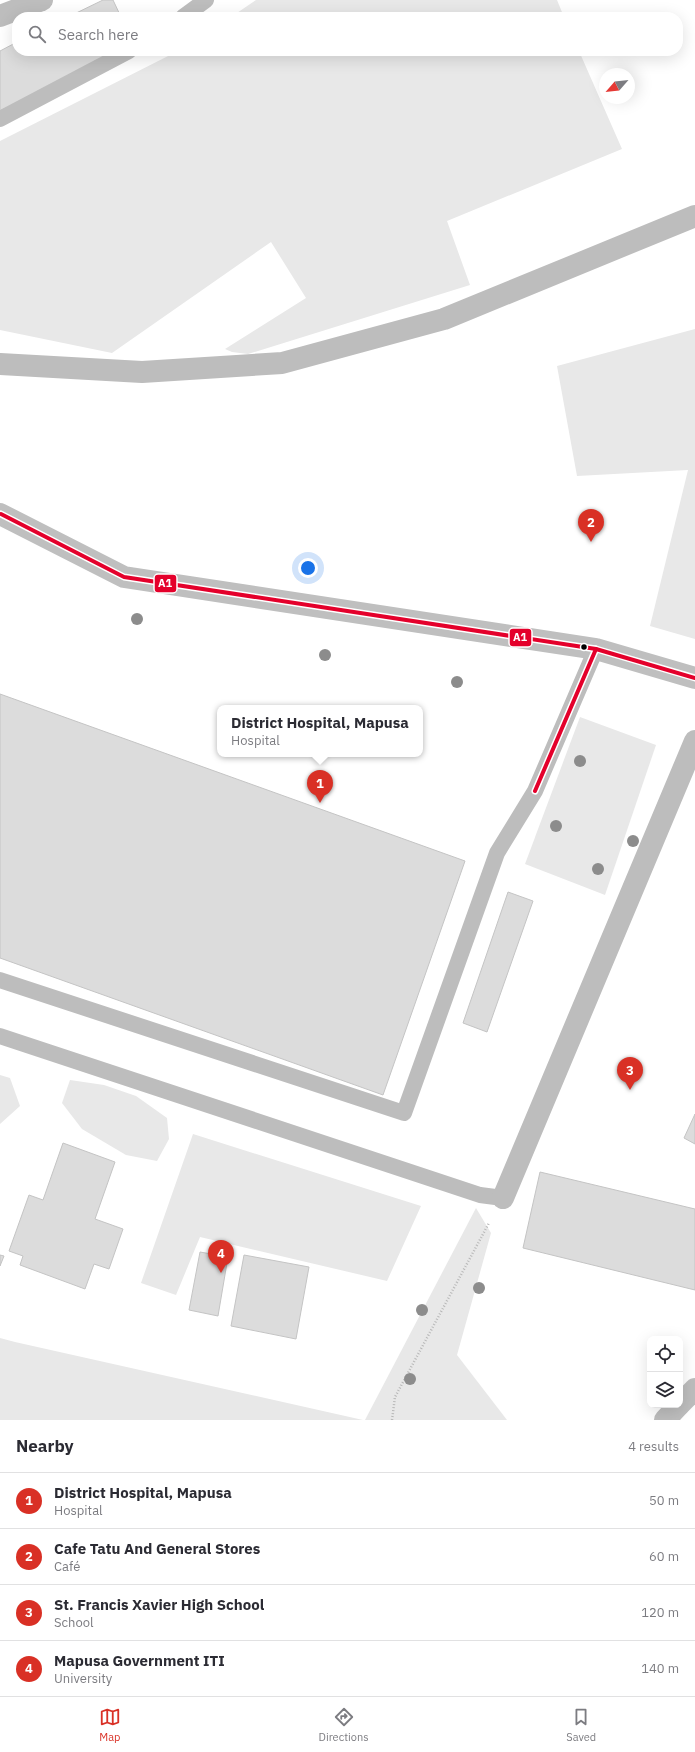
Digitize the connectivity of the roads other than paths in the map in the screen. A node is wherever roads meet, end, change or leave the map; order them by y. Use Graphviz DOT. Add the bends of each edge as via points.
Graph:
graph roads {
  1 [pos="42,0"];
  2 [pos="206,0"];
  3 [pos="190,12"];
  4 [pos="0,16"];
  5 [pos="120,56"];
  6 [pos="0,119"];
  7 [pos="695,216"];
  8 [pos="0,364"];
  9 [pos="0,514"];
  10 [pos="596,649"];
  11 [pos="695,678"];
  12 [pos="695,741"];
  13 [pos="0,980"];
  14 [pos="0,1036"];
  15 [pos="503,1198"];
  16 [pos="695,1389"];
  17 [pos="683,1402"];
  18 [pos="677,1408"];
  19 [pos="665,1420"];
  1 -- 4 [label="street"];
  2 -- 3 [label="lane"];
  5 -- 6 [label="lane"];
  7 -- 8 [label="street" via="444,319 282,363 142,372"];
  9 -- 10 [label="main road" via="124,577"];
  10 -- 11 [label="main road"];
  10 -- 13 [label="lane" via="535,791 497,853 404,1113"];
  12 -- 15 [label="street"];
  14 -- 15 [label="lane" via="480,1196"];
  16 -- 17 [label="street"];
  18 -- 19 [label="street"];
}
